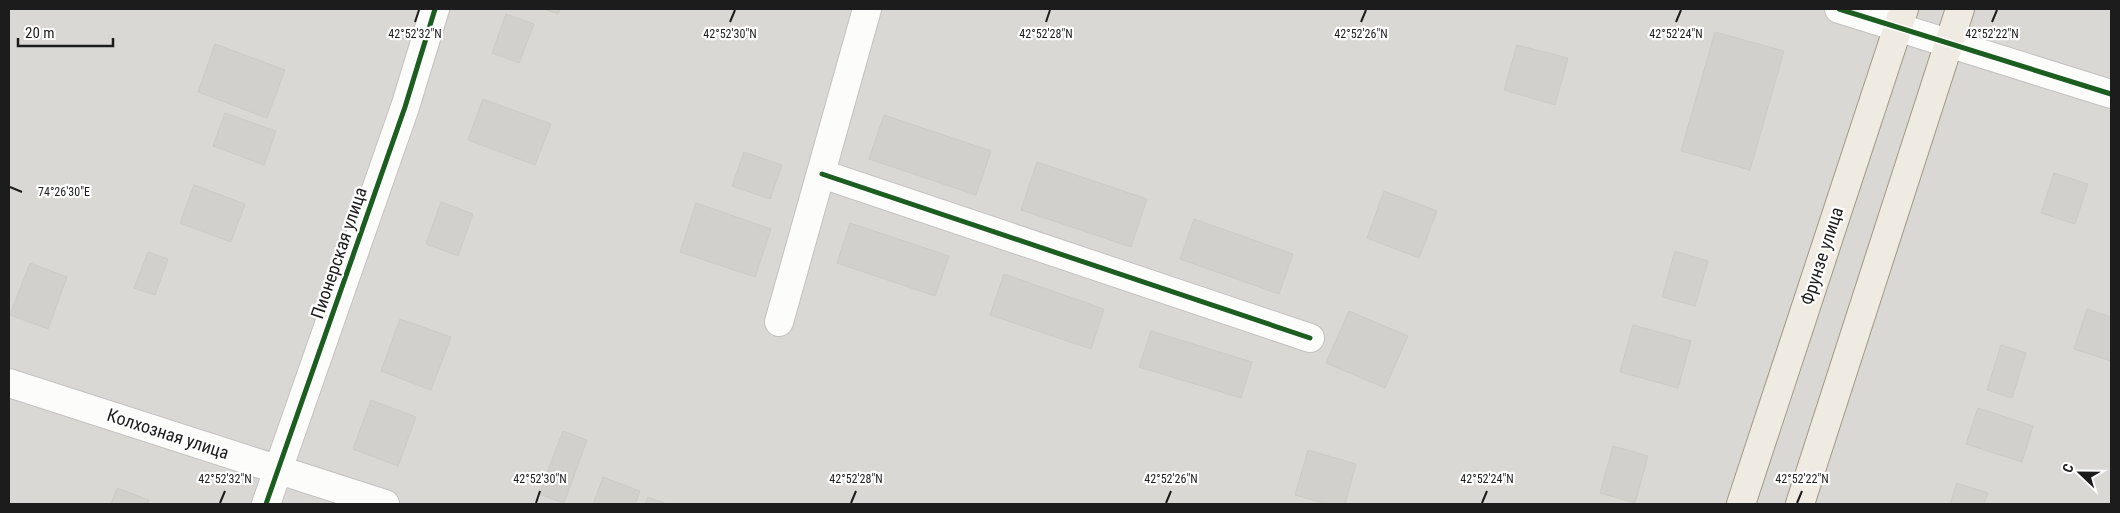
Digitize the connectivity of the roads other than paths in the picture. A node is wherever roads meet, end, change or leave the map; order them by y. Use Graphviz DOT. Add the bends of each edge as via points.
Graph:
graph roads {
  1 [pos="435,9"];
  2 [pos="868,9"];
  3 [pos="1838,9"];
  4 [pos="1960,9"];
  5 [pos="1901,18"];
  6 [pos="1948,44"];
  7 [pos="2111,94"];
  8 [pos="822,174"];
  9 [pos="779,322"];
  10 [pos="1310,338"];
  11 [pos="9,383"];
  12 [pos="278,470"];
  13 [pos="266,504"];
  14 [pos="385,504"];
  15 [pos="1741,504"];
  16 [pos="1800,504"];
  1 -- 12 [label="street, Пионерская улица" via="405,107"];
  2 -- 8 [label="street"];
  3 -- 5 [label="street"];
  4 -- 6 [label="main road"];
  5 -- 6 [label="street"];
  5 -- 15 [label="main road, Фрунзе улица"];
  6 -- 7 [label="street"];
  6 -- 16 [label="main road"];
  8 -- 9 [label="street"];
  8 -- 10 [label="street"];
  11 -- 12 [label="street, Колхозная улица"];
  12 -- 13 [label="street, Пионерская улица"];
  12 -- 14 [label="street, Колхозная улица"];
}
